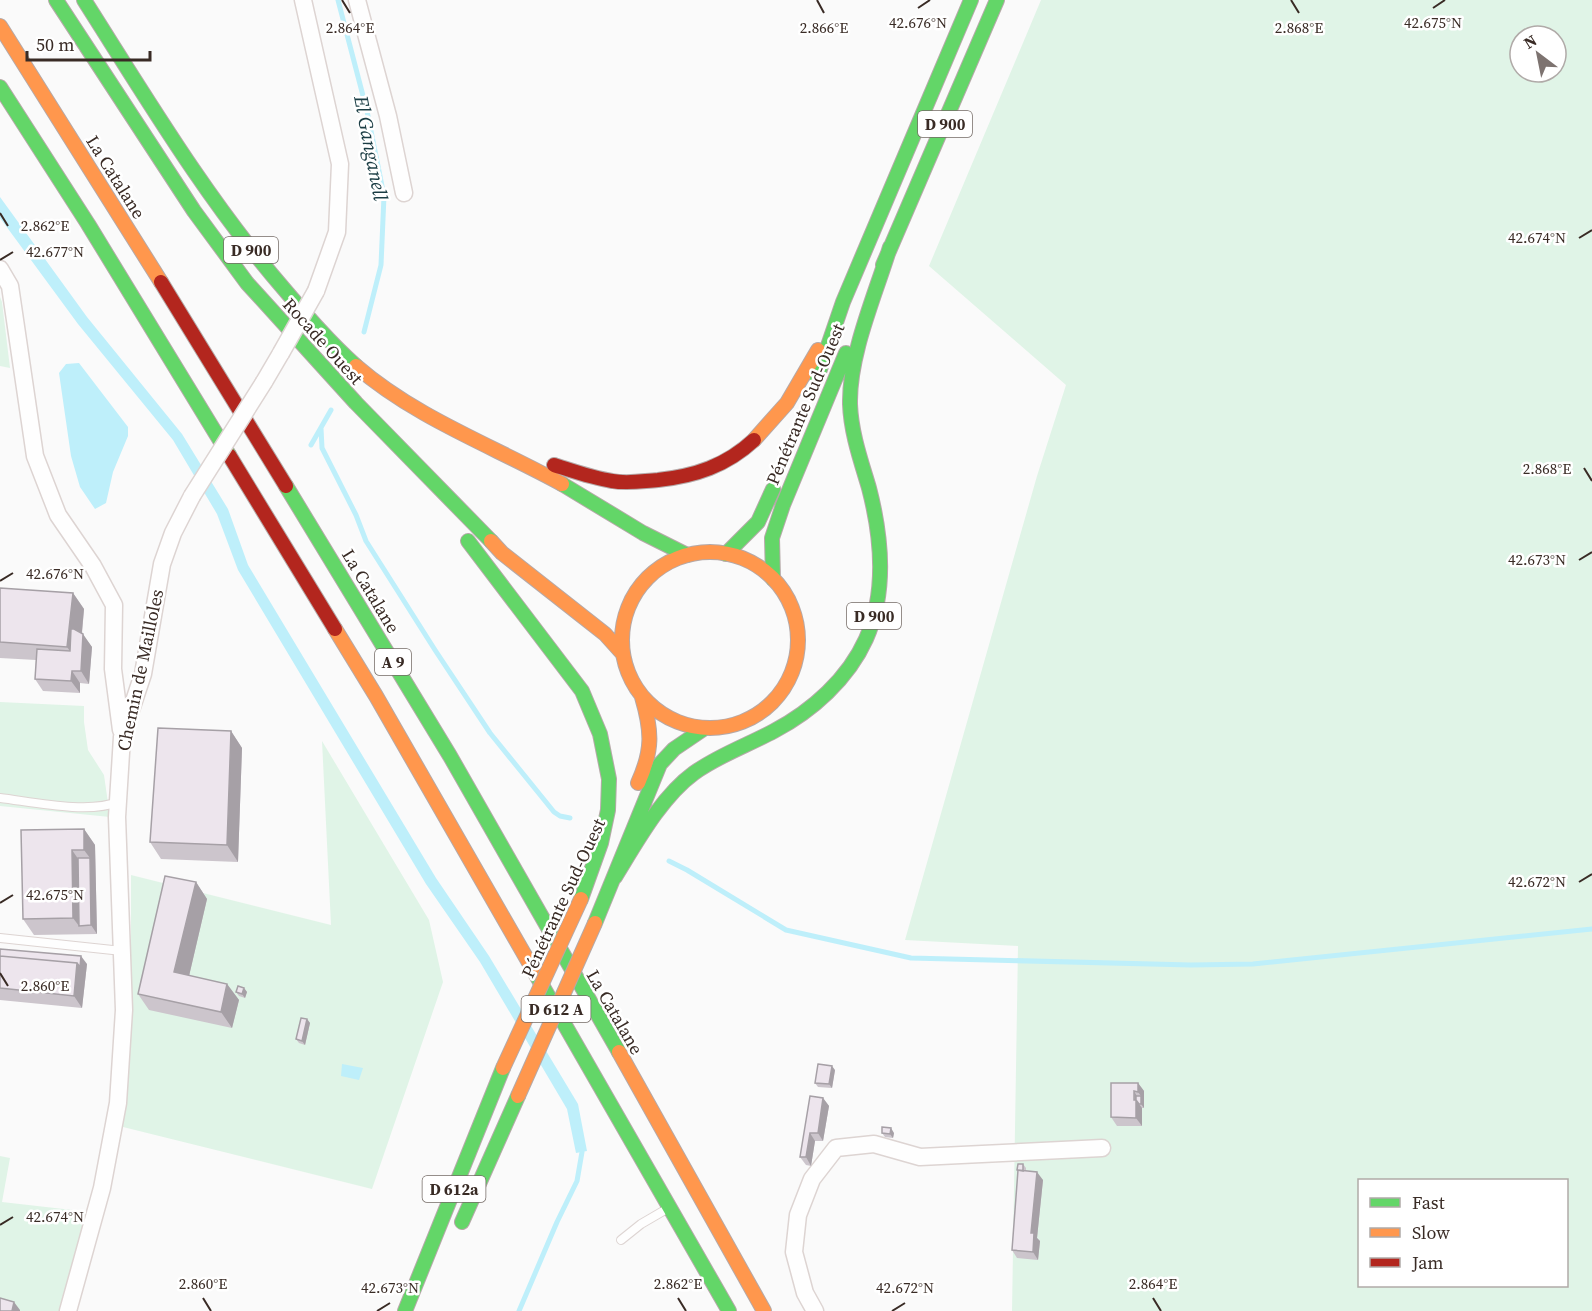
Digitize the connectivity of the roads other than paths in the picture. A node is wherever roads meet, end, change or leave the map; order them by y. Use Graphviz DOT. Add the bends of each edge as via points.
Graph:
graph roads {
  1 [pos="56,0"];
  2 [pos="84,0"];
  3 [pos="303,0"];
  4 [pos="357,0"];
  5 [pos="971,0"];
  6 [pos="997,0"];
  7 [pos="0,26"];
  8 [pos="0,87"];
  9 [pos="404,193"];
  10 [pos="890,247"];
  11 [pos="0,269"];
  12 [pos="843,302"];
  13 [pos="811,395"];
  14 [pos="370,418"];
  15 [pos="480,442"];
  16 [pos="778,480"];
  17 [pos="726,554"];
  18 [pos="687,555"];
  19 [pos="773,579"];
  20 [pos="622,654"];
  21 [pos="642,697"];
  22 [pos="705,728"];
  23 [pos="122,737"];
  24 [pos="633,793"];
  25 [pos="0,798"];
  26 [pos="118,802"];
  27 [pos="618,824"];
  28 [pos="615,877"];
  29 [pos="581,899"];
  30 [pos="0,938"];
  31 [pos="122,951"];
  32 [pos="503,1068"];
  33 [pos="518,1096"];
  34 [pos="1102,1148"];
  35 [pos="670,1206"];
  36 [pos="456,1238"];
  37 [pos="621,1240"];
  38 [pos="68,1311"];
  39 [pos="405,1311"];
  40 [pos="729,1311"];
  41 [pos="764,1311"];
  42 [pos="815,1311"];
  1 -- 14 [label="highway, Rocade Ouest / D 900" via="194,211 247,283"];
  2 -- 15 [label="highway, Rocade Ouest / D 900" via="208,193 266,270 316,327 361,370 392,392"];
  3 -- 23 [label="street, Chemin de Mailloles, bridge" via="340,164 336,232 316,291 172,533 162,564 143,674"];
  4 -- 9 [label="street"];
  5 -- 12 [label="highway"];
  6 -- 10 [label="highway, Pénétrante Sud-Ouest / D 900"];
  7 -- 41 [label="highway, La Catalane / A 9" via="404,680"];
  8 -- 35 [label="highway, A 9" via="376,696"];
  10 -- 19 [label="highway, Pénétrante Sud-Ouest / D 900" via="783,505 772,538"];
  10 -- 28 [label="highway, Pénétrante Sud-Ouest / D 900" via="853,363 850,411 880,551 878,600 871,625 839,681 811,708 776,730 709,762 682,783 646,827"];
  11 -- 23 [label="street" via="10,286 35,456 58,515 114,604 113,669"];
  12 -- 13 [label="highway"];
  12 -- 15 [label="highway" via="802,380 779,414 746,448 710,470 629,483 590,476"];
  14 -- 20 [label="highway, Rocade Ouest / D 900" via="502,553 604,634"];
  14 -- 29 [label="highway" via="537,630 594,712 603,736 610,780 608,813"];
  15 -- 18 [label="highway, Rocade Ouest / D 900" via="573,490 658,543"];
  16 -- 17 [label="highway" via="758,522"];
  17 -- 18 [label="highway, Rocade Ouest"];
  17 -- 19 [label="highway, Rocade Ouest" via="759,567"];
  18 -- 20 [label="highway, Rocade Ouest" via="658,569 636,592 623,622"];
  19 -- 22 [label="highway, Rocade Ouest" via="785,594 798,630 789,677 774,701 759,713 724,727"];
  20 -- 21 [label="highway, Rocade Ouest"];
  21 -- 22 [label="highway, Rocade Ouest" via="670,719"];
  21 -- 24 [label="highway" via="651,726 650,749"];
  22 -- 28 [label="highway, Pénétrante Sud-Ouest" via="660,764"];
  23 -- 26 [label="street, Chemin de Mailloles"];
  25 -- 26 [label="lane" via="75,807 105,807"];
  26 -- 31 [label="street, Chemin de Mailloles"];
  27 -- 29 [label="highway, Pénétrante Sud-Ouest"];
  28 -- 33 [label="highway, Pénétrante Sud-Ouest / D 612 A, bridge"];
  29 -- 32 [label="highway, Pénétrante Sud-Ouest / D 612 A, bridge"];
  30 -- 31 [label="lane"];
  31 -- 38 [label="street, Chemin de Mailloles" via="124,1010 118,1103 102,1188"];
  32 -- 39 [label="highway, Pénétrante Sud-Ouest / D 612a"];
  33 -- 36 [label="highway, D 612a"];
  34 -- 42 [label="street" via="920,1157 874,1144 836,1148 812,1179 798,1215 794,1252 805,1293"];
  35 -- 37 [label="lane"];
  35 -- 40 [label="highway, A 9"];
}
